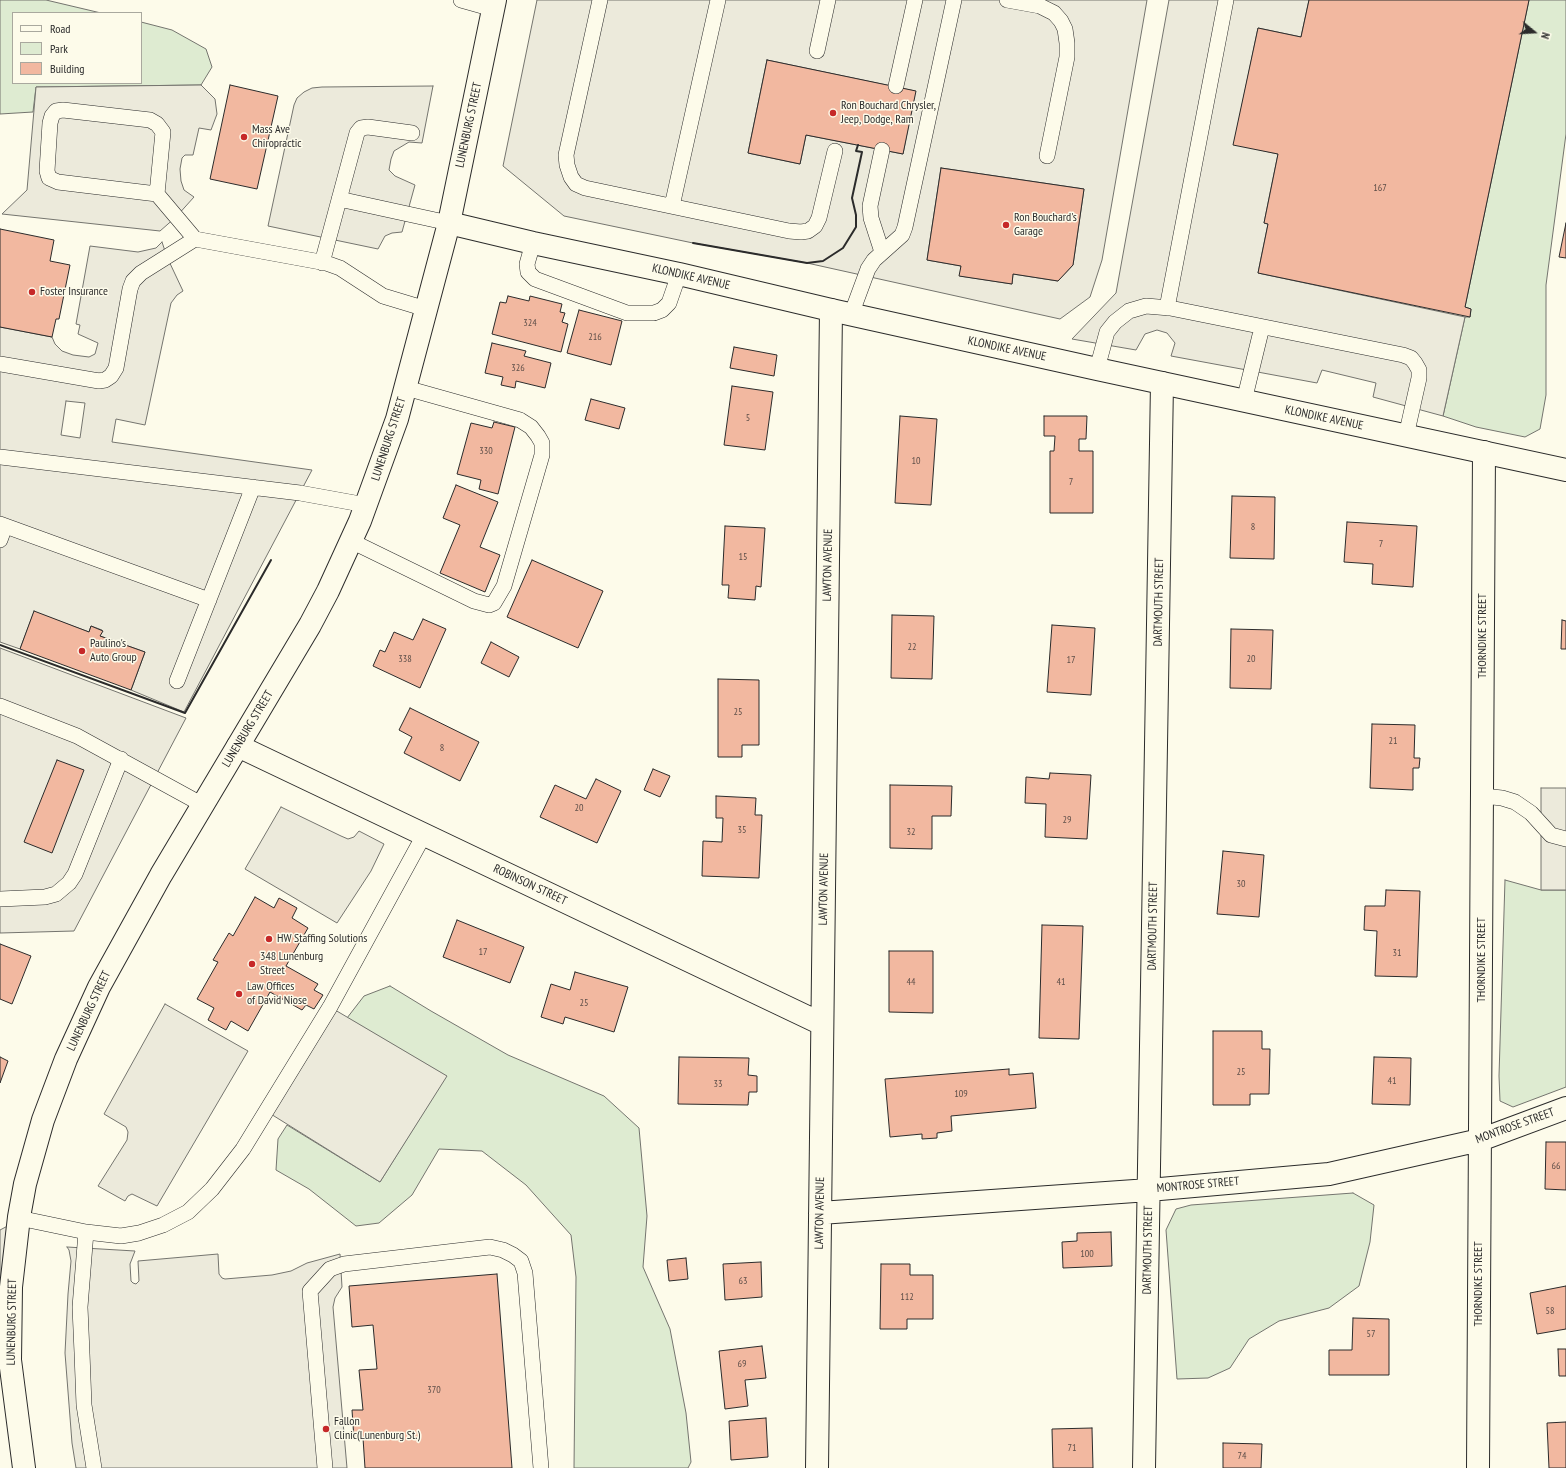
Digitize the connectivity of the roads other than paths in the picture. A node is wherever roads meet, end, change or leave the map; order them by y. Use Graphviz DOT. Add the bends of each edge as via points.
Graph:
graph roads {
  1 [pos="461,0"];
  2 [pos="600,0"];
  3 [pos="718,0"];
  4 [pos="828,0"];
  5 [pos="915,0"];
  6 [pos="954,0"];
  7 [pos="1008,0"];
  8 [pos="1226,0"];
  9 [pos="494,5"];
  10 [pos="817,51"];
  11 [pos="896,86"];
  12 [pos="412,133"];
  13 [pos="882,150"];
  14 [pos="836,151"];
  15 [pos="1047,156"];
  16 [pos="157,194"];
  17 [pos="339,199"];
  18 [pos="672,206"];
  19 [pos="449,223"];
  20 [pos="195,239"];
  21 [pos="533,243"];
  22 [pos="882,252"];
  23 [pos="322,262"];
  24 [pos="679,274"];
  25 [pos="1167,308"];
  26 [pos="426,309"];
  27 [pos="841,312"];
  28 [pos="1262,327"];
  29 [pos="0,364"];
  30 [pos="1097,370"];
  31 [pos="1162,383"];
  32 [pos="406,388"];
  33 [pos="1244,401"];
  34 [pos="1406,436"];
  35 [pos="1484,452"];
  36 [pos="0,457"];
  37 [pos="1566,470"];
  38 [pos="254,487"];
  39 [pos="366,505"];
  40 [pos="2,530"];
  41 [pos="351,542"];
  42 [pos="209,600"];
  43 [pos="177,680"];
  44 [pos="0,706"];
  45 [pos="238,746"];
  46 [pos="121,759"];
  47 [pos="1483,796"];
  48 [pos="203,805"];
  49 [pos="424,835"];
  50 [pos="1566,839"];
  51 [pos="0,898"];
  52 [pos="822,1024"];
  53 [pos="1566,1108"];
  54 [pos="1480,1140"];
  55 [pos="1149,1190"];
  56 [pos="820,1213"];
  57 [pos="19,1218"];
  58 [pos="86,1232"];
  59 [pos="7,1384"];
  60 [pos="22,1458"];
  61 [pos="94,1468"];
  62 [pos="325,1468"];
  63 [pos="541,1468"];
  64 [pos="817,1468"];
  65 [pos="1144,1468"];
  66 [pos="1478,1468"];
  1 -- 9 [label="lane"];
  2 -- 18 [label="lane" via="566,154 566,165 576,184 585,188"];
  3 -- 18 [label="lane"];
  4 -- 10 [label="lane"];
  5 -- 11 [label="lane"];
  6 -- 22 [label="lane" via="905,227 902,235"];
  7 -- 15 [label="lane" via="1040,6 1054,13 1065,29 1067,57"];
  8 -- 25 [label="lane"];
  9 -- 19 [label="street, LUNENBURG STREET"];
  12 -- 17 [label="lane" via="362,128 353,143"];
  13 -- 22 [label="lane" via="870,206 871,218"];
  14 -- 18 [label="lane" via="820,218 808,231 789,231"];
  16 -- 16 [label="lane" via="163,132 158,124 150,120 63,110 56,111 52,116 47,171 49,178 58,182"];
  16 -- 20 [label="lane"];
  17 -- 19 [label="lane"];
  17 -- 23 [label="lane"];
  19 -- 21 [label="street, KLONDIKE AVENUE"];
  19 -- 26 [label="street, LUNENBURG STREET"];
  20 -- 23 [label="lane"];
  20 -- 29 [label="lane" via="141,273 133,281 116,368 105,380"];
  21 -- 24 [label="street, KLONDIKE AVENUE"];
  21 -- 24 [label="lane" via="527,264 528,272 535,279 627,313 654,313 662,310 669,303"];
  22 -- 27 [label="lane"];
  23 -- 26 [label="lane" via="340,268 383,296"];
  24 -- 27 [label="street, KLONDIKE AVENUE"];
  25 -- 28 [label="lane"];
  25 -- 30 [label="lane" via="1146,306 1129,311 1115,322 1108,332"];
  26 -- 32 [label="street, LUNENBURG STREET"];
  27 -- 30 [label="street, KLONDIKE AVENUE"];
  27 -- 52 [label="street, LAWTON AVENUE"];
  28 -- 33 [label="lane"];
  28 -- 34 [label="lane" via="1411,358 1419,370 1419,378"];
  30 -- 31 [label="street, KLONDIKE AVENUE"];
  31 -- 33 [label="street, KLONDIKE AVENUE"];
  31 -- 55 [label="street, DARTMOUTH STREET"];
  32 -- 39 [label="street, LUNENBURG STREET"];
  32 -- 41 [label="lane" via="520,420 531,427 542,443 542,455 504,586 494,603 489,605 474,601"];
  33 -- 34 [label="street, KLONDIKE AVENUE"];
  34 -- 35 [label="street, KLONDIKE AVENUE"];
  35 -- 37 [label="street, KLONDIKE AVENUE"];
  35 -- 47 [label="street, THORNDIKE STREET"];
  36 -- 38 [label="lane"];
  38 -- 39 [label="lane"];
  38 -- 42 [label="lane"];
  39 -- 41 [label="street, LUNENBURG STREET"];
  40 -- 42 [label="lane"];
  41 -- 45 [label="street, LUNENBURG STREET" via="310,625"];
  42 -- 43 [label="lane"];
  44 -- 46 [label="lane" via="77,736"];
  45 -- 48 [label="street, LUNENBURG STREET"];
  45 -- 49 [label="street, ROBINSON STREET"];
  46 -- 48 [label="lane"];
  46 -- 51 [label="lane" via="75,874 69,883 56,894 45,897"];
  47 -- 50 [label="lane" via="1515,802 1531,813 1551,835"];
  47 -- 54 [label="street, THORNDIKE STREET"];
  48 -- 57 [label="street, LUNENBURG STREET" via="135,919 82,1022 43,1120"];
  49 -- 52 [label="street, ROBINSON STREET"];
  49 -- 58 [label="lane" via="330,1007 243,1149 212,1189 188,1212 163,1225 121,1236"];
  52 -- 56 [label="street, LAWTON AVENUE"];
  53 -- 54 [label="street, MONTROSE STREET"];
  54 -- 55 [label="street, MONTROSE STREET" via="1330,1174"];
  54 -- 66 [label="street, THORNDIKE STREET"];
  55 -- 56 [label="street, MONTROSE STREET"];
  55 -- 65 [label="street, DARTMOUTH STREET"];
  56 -- 64 [label="street, LAWTON AVENUE"];
  57 -- 58 [label="lane"];
  57 -- 59 [label="street, LUNENBURG STREET" via="11,1287 10,1360"];
  58 -- 61 [label="lane" via="80,1307 84,1405"];
  59 -- 60 [label="street, LUNENBURG STREET"];
  62 -- 63 [label="lane" via="310,1291 330,1269 344,1264 490,1247 513,1255 521,1261 525,1273"];
}
